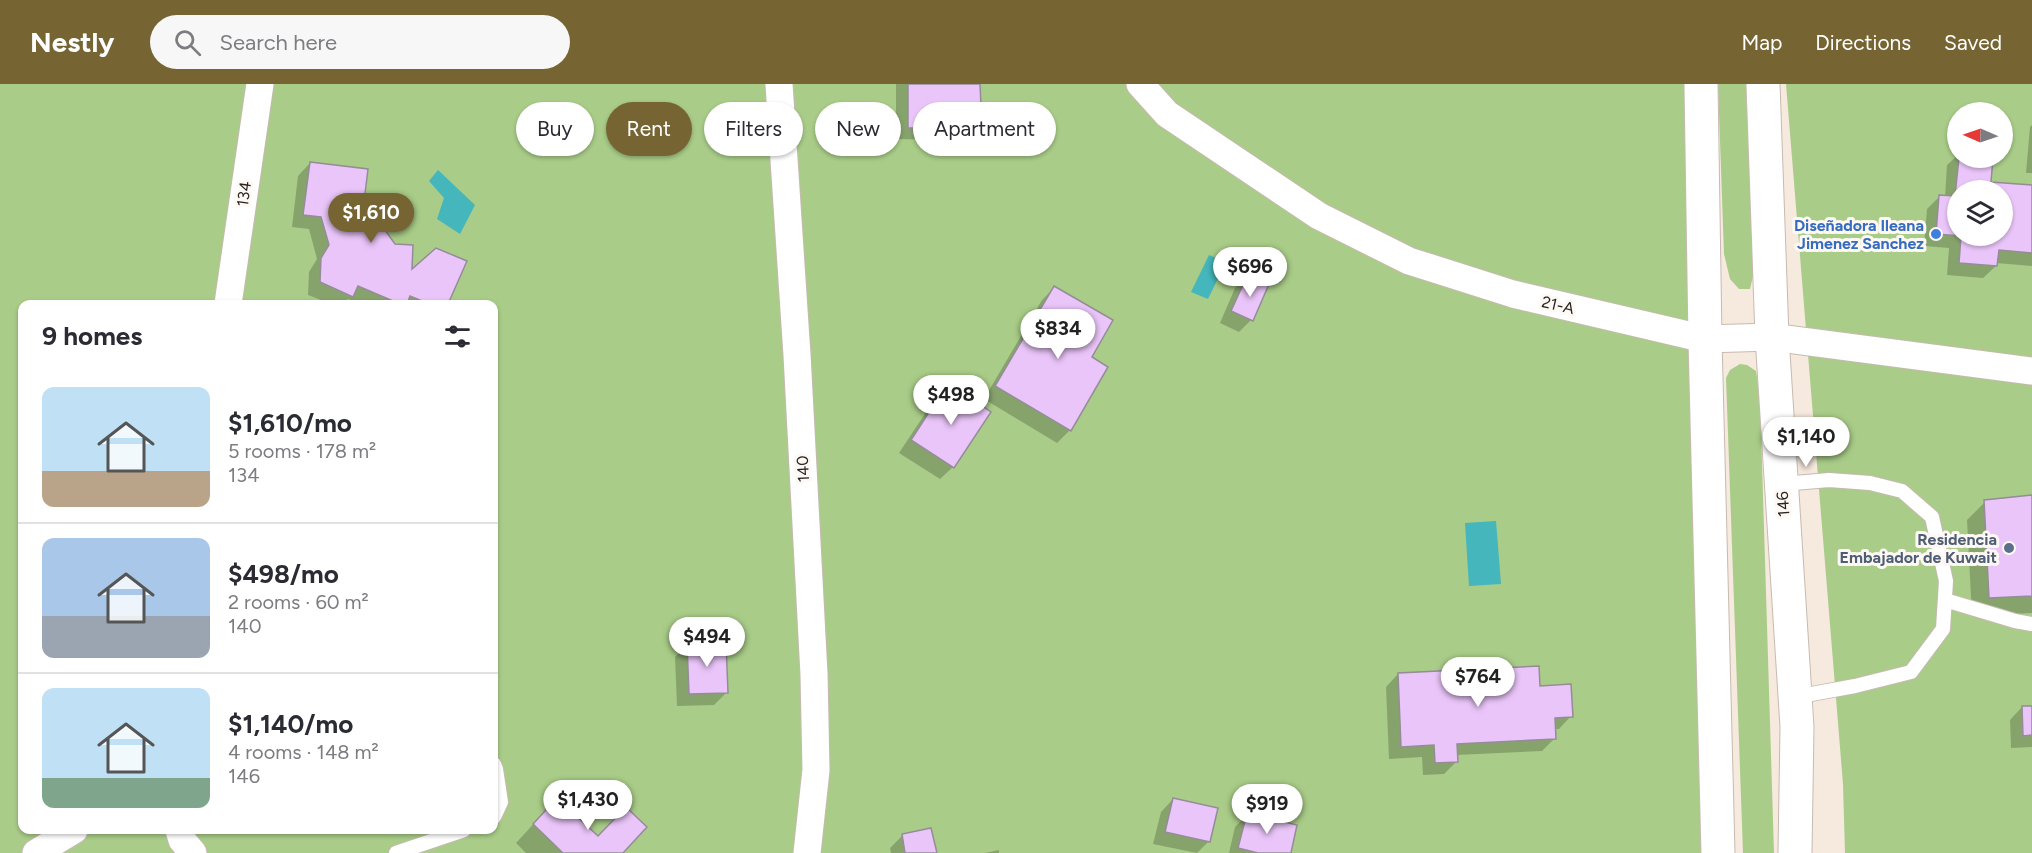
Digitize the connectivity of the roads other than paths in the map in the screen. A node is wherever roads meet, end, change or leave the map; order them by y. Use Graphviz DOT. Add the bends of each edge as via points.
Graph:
graph roads {
  1 [pos="260,84"];
  2 [pos="779,84"];
  3 [pos="1140,84"];
  4 [pos="1701,84"];
  5 [pos="1763,84"];
  6 [pos="229,300"];
  7 [pos="1772,337"];
  8 [pos="1705,339"];
  9 [pos="2032,371"];
  10 [pos="1781,484"];
  11 [pos="1945,600"];
  12 [pos="2032,624"];
  13 [pos="1795,697"];
  14 [pos="498,782"];
  15 [pos="498,808"];
  16 [pos="67,834"];
  17 [pos="180,834"];
  18 [pos="452,834"];
  19 [pos="36,853"];
  20 [pos="193,853"];
  21 [pos="396,853"];
  22 [pos="807,853"];
  23 [pos="1718,853"];
  24 [pos="1795,853"];
  1 -- 6 [label="street, 134"];
  2 -- 22 [label="street, 140" via="814,674 816,771"];
  3 -- 8 [label="street, 21-A" via="1167,114 1319,216 1409,261 1513,294"];
  4 -- 8 [label="main road"];
  5 -- 7 [label="main road, 146"];
  7 -- 8 [label="street, 21-A"];
  7 -- 9 [label="street, 21-A"];
  7 -- 10 [label="main road, 146"];
  8 -- 23 [label="main road"];
  10 -- 11 [label="lane" via="1829,480 1870,483 1902,491 1932,517 1946,581"];
  10 -- 13 [label="main road, 146"];
  11 -- 12 [label="lane"];
  11 -- 13 [label="lane" via="1943,629 1911,672"];
  13 -- 24 [label="main road, 146"];
  14 -- 15 [label="lane"];
  16 -- 19 [label="street"];
  17 -- 20 [label="street"];
  18 -- 21 [label="lane"];
}
